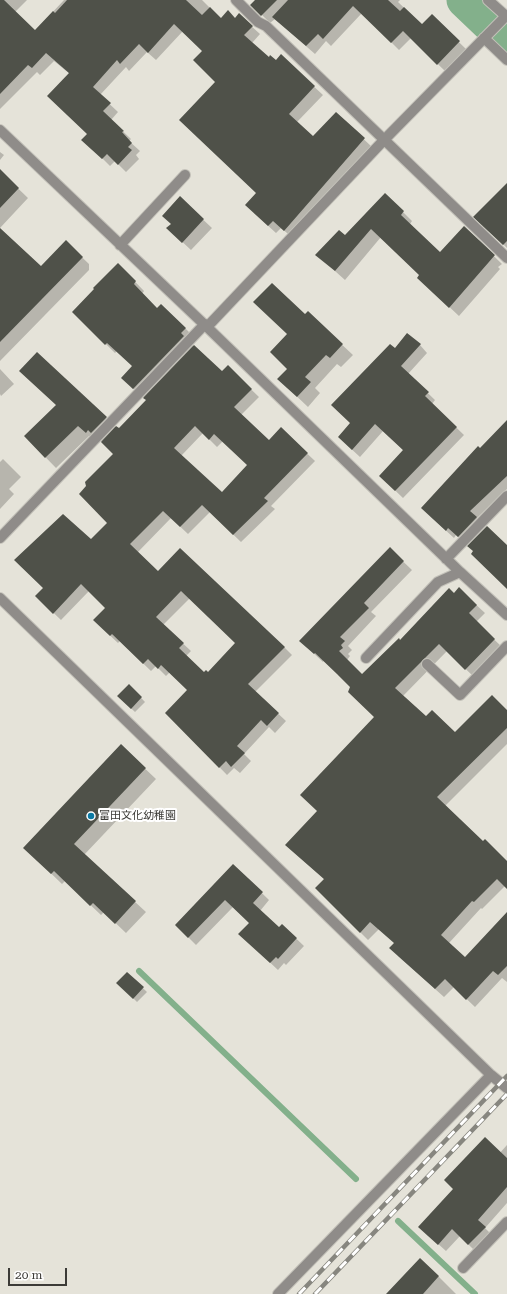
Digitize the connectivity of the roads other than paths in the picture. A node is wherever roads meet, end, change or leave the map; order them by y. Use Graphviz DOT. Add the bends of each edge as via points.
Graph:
graph roads {
  1 [pos="236,0"];
  2 [pos="488,0"];
  3 [pos="505,18"];
  4 [pos="485,37"];
  5 [pos="507,60"];
  6 [pos="0,130"];
  7 [pos="384,140"];
  8 [pos="185,175"];
  9 [pos="120,245"];
  10 [pos="507,258"];
  11 [pos="206,325"];
  12 [pos="507,496"];
  13 [pos="0,538"];
  14 [pos="446,559"];
  15 [pos="460,572"];
  16 [pos="0,598"];
  17 [pos="507,615"];
  18 [pos="507,646"];
  19 [pos="366,658"];
  20 [pos="427,664"];
  21 [pos="492,1075"];
  22 [pos="507,1088"];
  23 [pos="507,1222"];
  24 [pos="463,1268"];
  25 [pos="278,1294"];
  1 -- 7 [label="street"];
  2 -- 3 [label="street"];
  3 -- 4 [label="street"];
  4 -- 5 [label="street"];
  4 -- 7 [label="street"];
  6 -- 9 [label="street"];
  7 -- 10 [label="street"];
  7 -- 11 [label="street"];
  8 -- 9 [label="street"];
  9 -- 11 [label="street"];
  11 -- 13 [label="street"];
  11 -- 14 [label="street"];
  12 -- 14 [label="street"];
  14 -- 15 [label="street"];
  15 -- 17 [label="street"];
  15 -- 19 [label="street" via="438,582"];
  16 -- 21 [label="street"];
  18 -- 20 [label="street" via="460,694"];
  21 -- 22 [label="street"];
  21 -- 25 [label="street"];
  23 -- 24 [label="street"];
}
